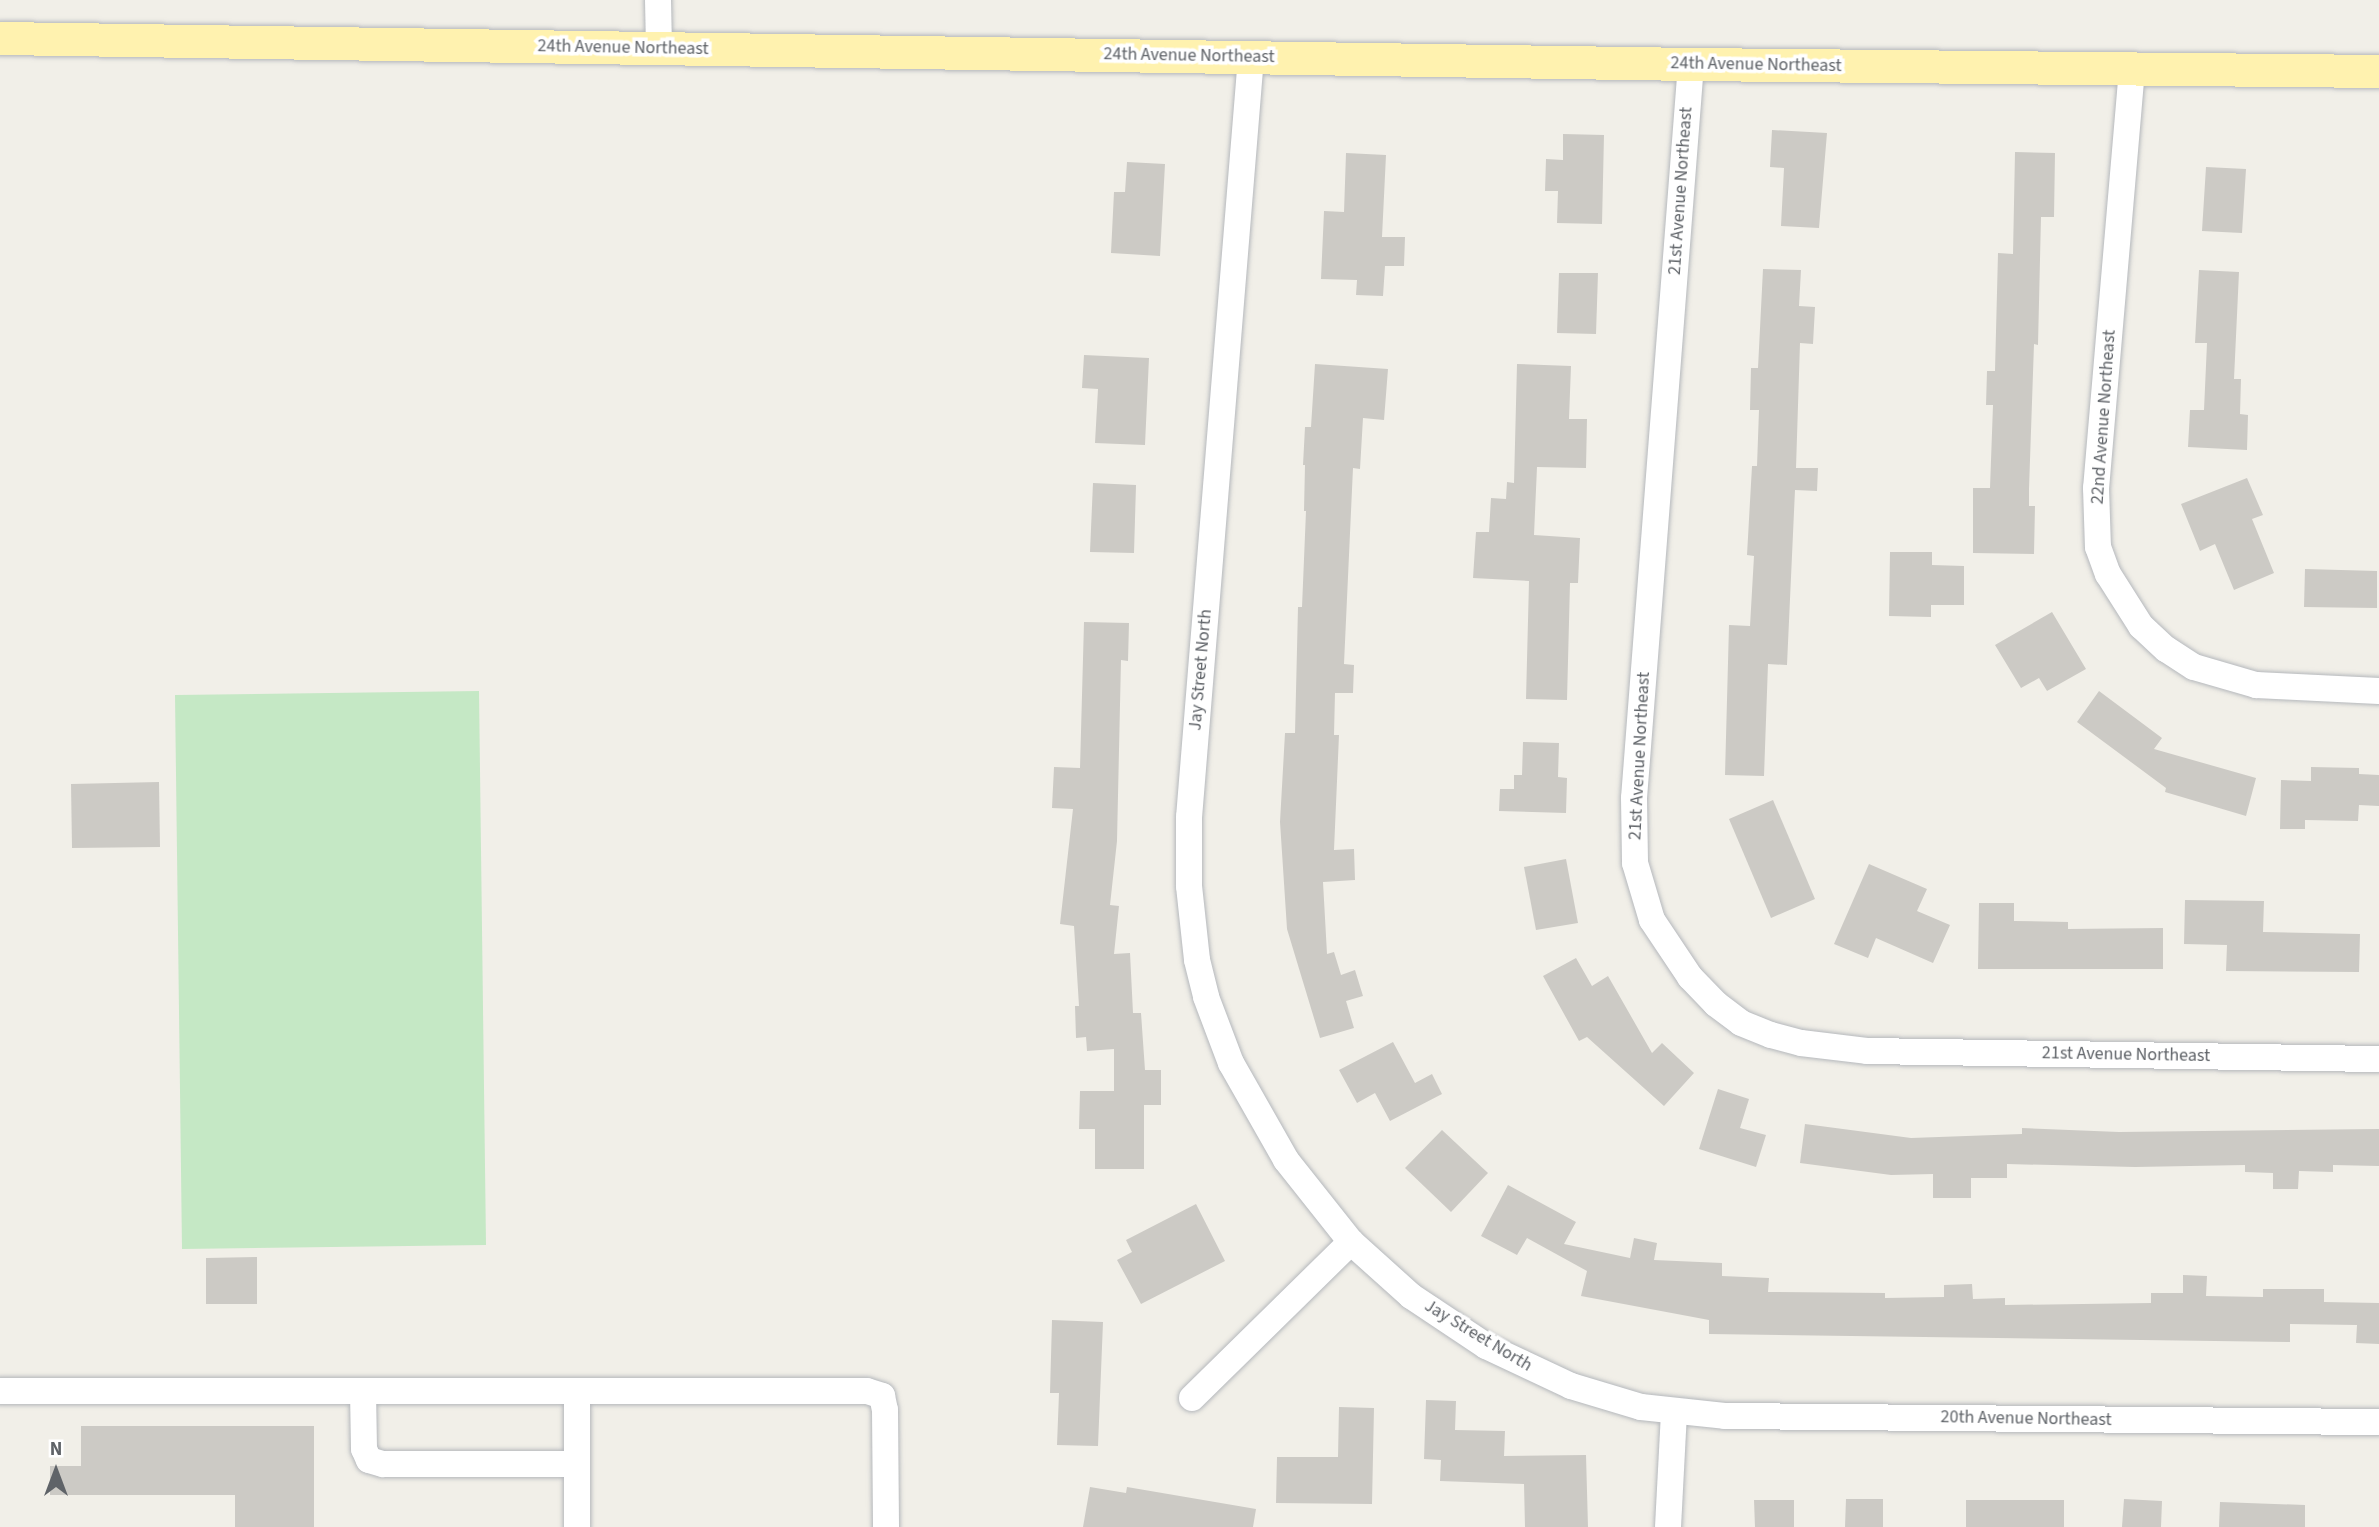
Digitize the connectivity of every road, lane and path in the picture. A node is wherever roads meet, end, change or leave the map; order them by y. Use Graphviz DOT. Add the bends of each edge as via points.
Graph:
graph roads {
  1 [pos="658,0"];
  2 [pos="0,38"];
  3 [pos="659,49"];
  4 [pos="1251,57"];
  5 [pos="1690,64"];
  6 [pos="2132,69"];
  7 [pos="2379,72"];
  8 [pos="2379,691"];
  9 [pos="2379,1059"];
  10 [pos="1351,1242"];
  11 [pos="0,1391"];
  12 [pos="363,1391"];
  13 [pos="577,1391"];
  14 [pos="1192,1398"];
  15 [pos="1674,1413"];
  16 [pos="2379,1422"];
  17 [pos="577,1464"];
  18 [pos="577,1527"];
  19 [pos="886,1527"];
  20 [pos="1668,1527"];
  1 -- 3 [label="street"];
  2 -- 3 [label="main road, 24th Avenue Northeast"];
  3 -- 4 [label="main road, 24th Avenue Northeast"];
  4 -- 5 [label="main road, 24th Avenue Northeast"];
  4 -- 10 [label="street, Jay Street North" via="1189,817 1189,886 1203,984 1231,1063 1286,1160"];
  5 -- 6 [label="main road, 24th Avenue Northeast"];
  5 -- 9 [label="street, 21st Avenue Northeast" via="1634,798 1635,863 1652,920 1690,977 1741,1023 1801,1043 1867,1051"];
  6 -- 7 [label="main road, 24th Avenue Northeast"];
  6 -- 8 [label="street, 22nd Avenue Northeast" via="2096,488 2098,547 2108,574 2141,626 2194,667 2256,685"];
  10 -- 14 [label="street"];
  10 -- 15 [label="street, Jay Street North" via="1411,1296 1486,1346 1571,1386"];
  11 -- 12 [label="street"];
  12 -- 13 [label="street"];
  12 -- 17 [label="street" via="364,1449 369,1460 383,1464"];
  13 -- 17 [label="street"];
  13 -- 19 [label="street" via="867,1391 882,1396"];
  15 -- 16 [label="street, 20th Avenue Northeast"];
  15 -- 20 [label="street"];
  17 -- 18 [label="street"];
}
